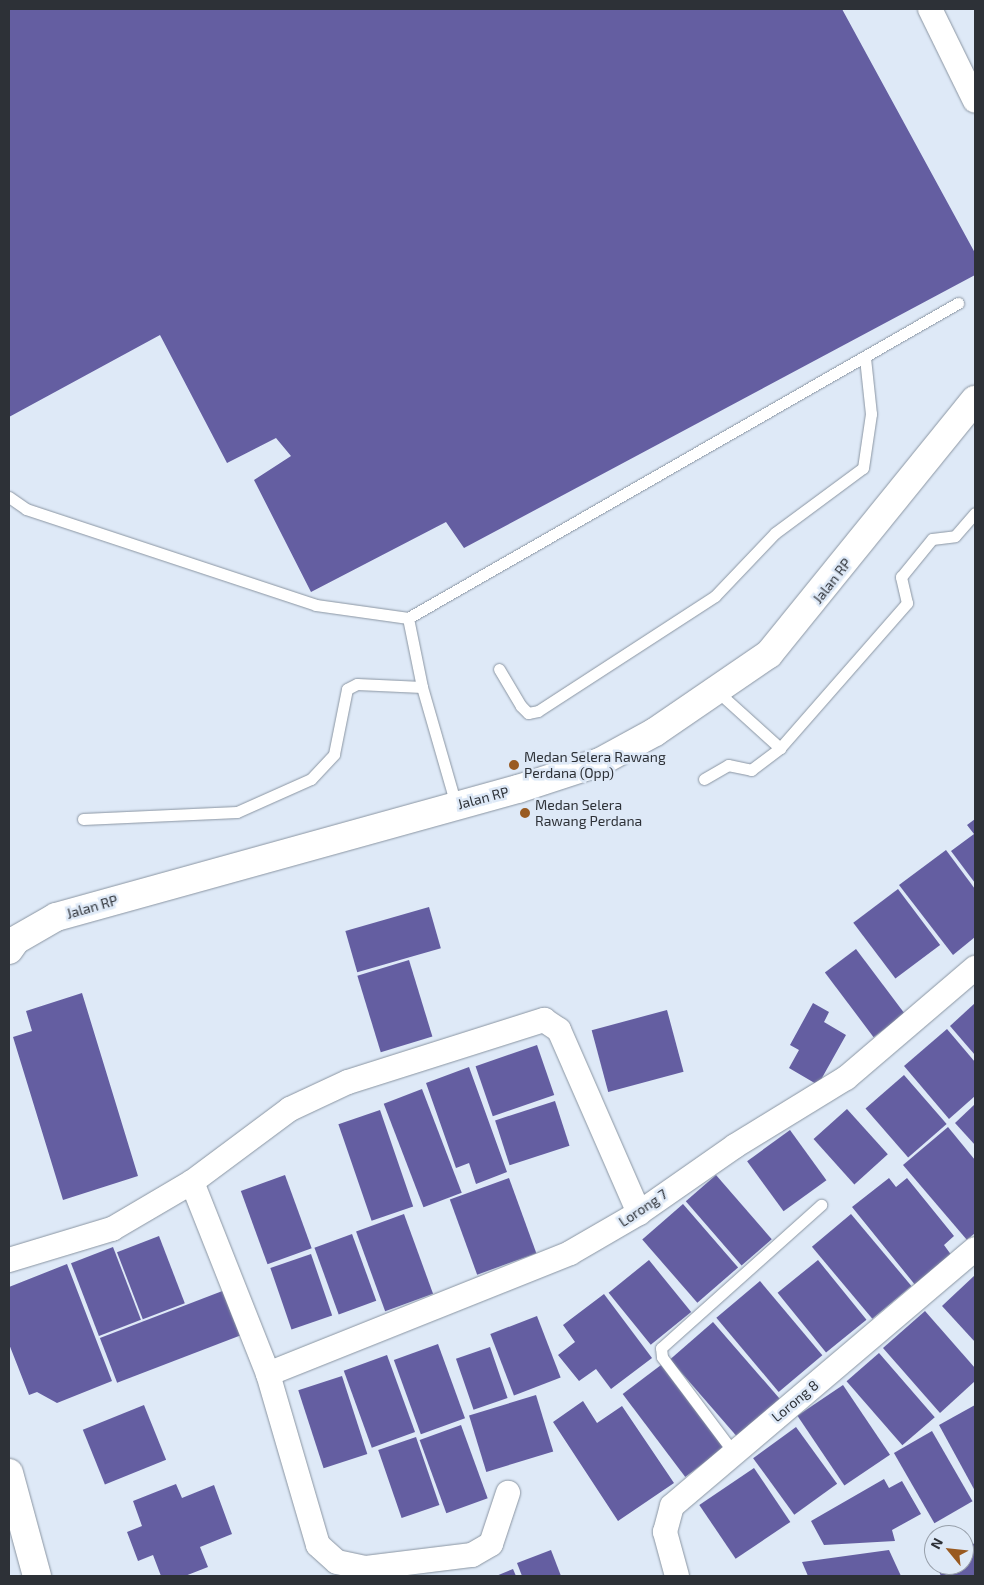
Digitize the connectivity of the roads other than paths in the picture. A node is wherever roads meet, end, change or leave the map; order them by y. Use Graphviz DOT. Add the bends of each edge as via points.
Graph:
graph roads {
  1 [pos="930,9"];
  2 [pos="975,101"];
  3 [pos="958,303"];
  4 [pos="865,358"];
  5 [pos="975,400"];
  6 [pos="9,497"];
  7 [pos="975,514"];
  8 [pos="408,618"];
  9 [pos="499,669"];
  10 [pos="422,687"];
  11 [pos="718,692"];
  12 [pos="780,748"];
  13 [pos="704,779"];
  14 [pos="456,805"];
  15 [pos="83,819"];
  16 [pos="9,950"];
  17 [pos="975,968"];
  18 [pos="192,1182"];
  19 [pos="821,1205"];
  20 [pos="639,1214"];
  21 [pos="975,1249"];
  22 [pos="9,1260"];
  23 [pos="268,1374"];
  24 [pos="734,1452"];
  25 [pos="9,1473"];
  26 [pos="508,1493"];
  27 [pos="37,1576"];
  28 [pos="677,1576"];
  1 -- 2 [label="street"];
  3 -- 4 [label="lane"];
  4 -- 8 [label="lane"];
  4 -- 9 [label="lane" via="871,414 863,468 775,533 715,596 538,711 528,713"];
  5 -- 11 [label="street, Jalan RP" via="810,609 769,654"];
  6 -- 8 [label="lane" via="26,509 316,605"];
  7 -- 12 [label="lane" via="955,536 932,539 901,577 907,603"];
  8 -- 10 [label="lane"];
  10 -- 14 [label="lane"];
  10 -- 15 [label="lane" via="357,684 347,689 334,754 311,779 238,812"];
  11 -- 12 [label="lane"];
  11 -- 14 [label="street, Jalan RP" via="600,762"];
  12 -- 13 [label="lane" via="751,770 728,766"];
  14 -- 16 [label="street, Jalan RP" via="56,917 16,940"];
  17 -- 20 [label="street, Lorong 7" via="846,1078 735,1146"];
  18 -- 20 [label="street" via="290,1109 348,1082 544,1020 559,1030"];
  18 -- 22 [label="street" via="112,1229"];
  18 -- 23 [label="street"];
  19 -- 24 [label="lane" via="661,1348 662,1356"];
  20 -- 23 [label="street, Lorong 7" via="570,1253"];
  21 -- 24 [label="street, Lorong 8"];
  23 -- 26 [label="street" via="318,1545 337,1562 366,1568 472,1555 491,1544"];
  24 -- 28 [label="street, Lorong 8" via="672,1506 665,1532"];
  25 -- 27 [label="street"];
}
